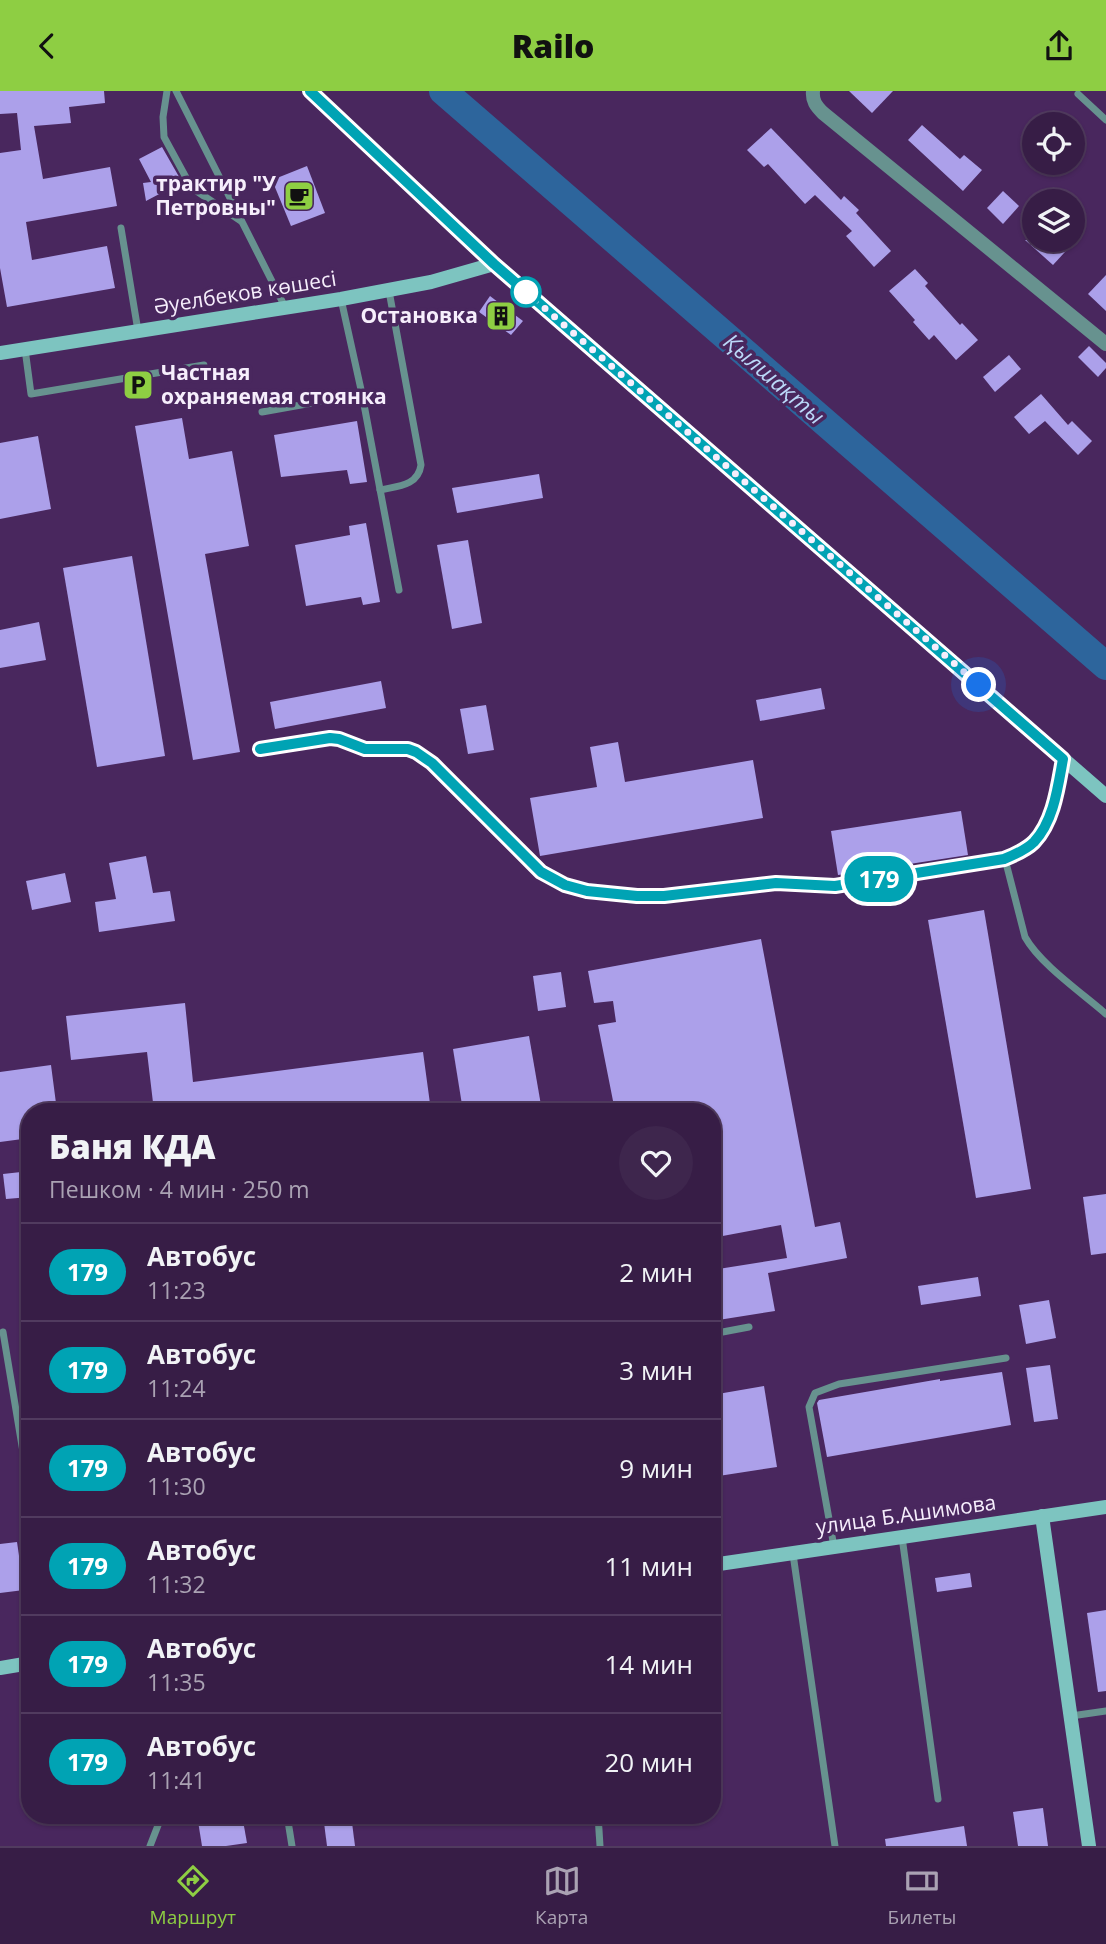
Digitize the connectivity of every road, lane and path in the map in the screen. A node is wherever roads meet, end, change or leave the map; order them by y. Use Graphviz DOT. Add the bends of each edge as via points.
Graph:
graph roads {
  1 [pos="167,91"];
  2 [pos="176,91"];
  3 [pos="310,91"];
  4 [pos="813,91"];
  5 [pos="1078,94"];
  6 [pos="1106,120"];
  7 [pos="243,222"];
  8 [pos="121,228"];
  9 [pos="494,264"];
  10 [pos="389,291"];
  11 [pos="341,299"];
  12 [pos="285,307"];
  13 [pos="138,332"];
  14 [pos="1106,344"];
  15 [pos="25,349"];
  16 [pos="0,353"];
  17 [pos="204,365"];
  18 [pos="362,394"];
  19 [pos="262,412"];
  20 [pos="380,491"];
  21 [pos="399,590"];
  22 [pos="260,749"];
  23 [pos="1063,759"];
  24 [pos="1106,796"];
  25 [pos="1004,859"];
  26 [pos="1106,1014"];
  27 [pos="749,1327"];
  28 [pos="3,1332"];
  29 [pos="721,1332"];
  30 [pos="1006,1358"];
  31 [pos="21,1440"];
  32 [pos="1106,1507"];
  33 [pos="1042,1517"];
  34 [pos="902,1537"];
  35 [pos="834,1547"];
  36 [pos="793,1553"];
  37 [pos="721,1564"];
  38 [pos="21,1665"];
  39 [pos="0,1668"];
  40 [pos="1106,1711"];
  41 [pos="1071,1716"];
  42 [pos="938,1799"];
  43 [pos="159,1824"];
  44 [pos="289,1824"];
  45 [pos="599,1824"];
  46 [pos="150,1846"];
  47 [pos="292,1846"];
  48 [pos="600,1846"];
  49 [pos="835,1846"];
  50 [pos="1089,1846"];
  1 -- 7 [label="lane" via="164,137 189,183"];
  2 -- 7 [label="lane"];
  3 -- 9 [label="street"];
  4 -- 14 [label="street" via="815,105 823,113"];
  5 -- 6 [label="lane"];
  7 -- 12 [label="lane"];
  8 -- 13 [label="lane"];
  9 -- 10 [label="street, Әуелбеков көшесі"];
  9 -- 23 [label="street"];
  10 -- 11 [label="street, Әуелбеков көшесі"];
  10 -- 20 [label="lane" via="421,465 414,481"];
  11 -- 12 [label="street, Әуелбеков көшесі"];
  11 -- 18 [label="lane"];
  12 -- 13 [label="street, Әуелбеков көшесі"];
  13 -- 15 [label="street, Әуелбеков көшесі"];
  15 -- 16 [label="street, Әуелбеков көшесі"];
  15 -- 17 [label="lane" via="31,394"];
  18 -- 19 [label="lane"];
  18 -- 20 [label="lane"];
  20 -- 21 [label="lane"];
  22 -- 25 [label="lane" via="334,738 365,749 416,752 541,872 587,891 664,896 776,883 835,886"];
  23 -- 24 [label="street"];
  23 -- 25 [label="lane" via="1056,793 1035,842"];
  25 -- 26 [label="lane" via="1029,946"];
  27 -- 29 [label="lane"];
  28 -- 31 [label="lane"];
  30 -- 35 [label="lane" via="839,1384 815,1393 809,1407"];
  32 -- 33 [label="street, улица Б.Ашимова"];
  33 -- 34 [label="street, улица Б.Ашимова"];
  33 -- 41 [label="street"];
  34 -- 35 [label="street, улица Б.Ашимова"];
  34 -- 42 [label="lane"];
  35 -- 36 [label="street, улица Б.Ашимова"];
  36 -- 37 [label="street, улица Б.Ашимова"];
  36 -- 49 [label="lane"];
  38 -- 39 [label="street"];
  40 -- 41 [label="lane"];
  41 -- 50 [label="street"];
  43 -- 46 [label="lane"];
  44 -- 47 [label="lane"];
  45 -- 48 [label="lane"];
}
